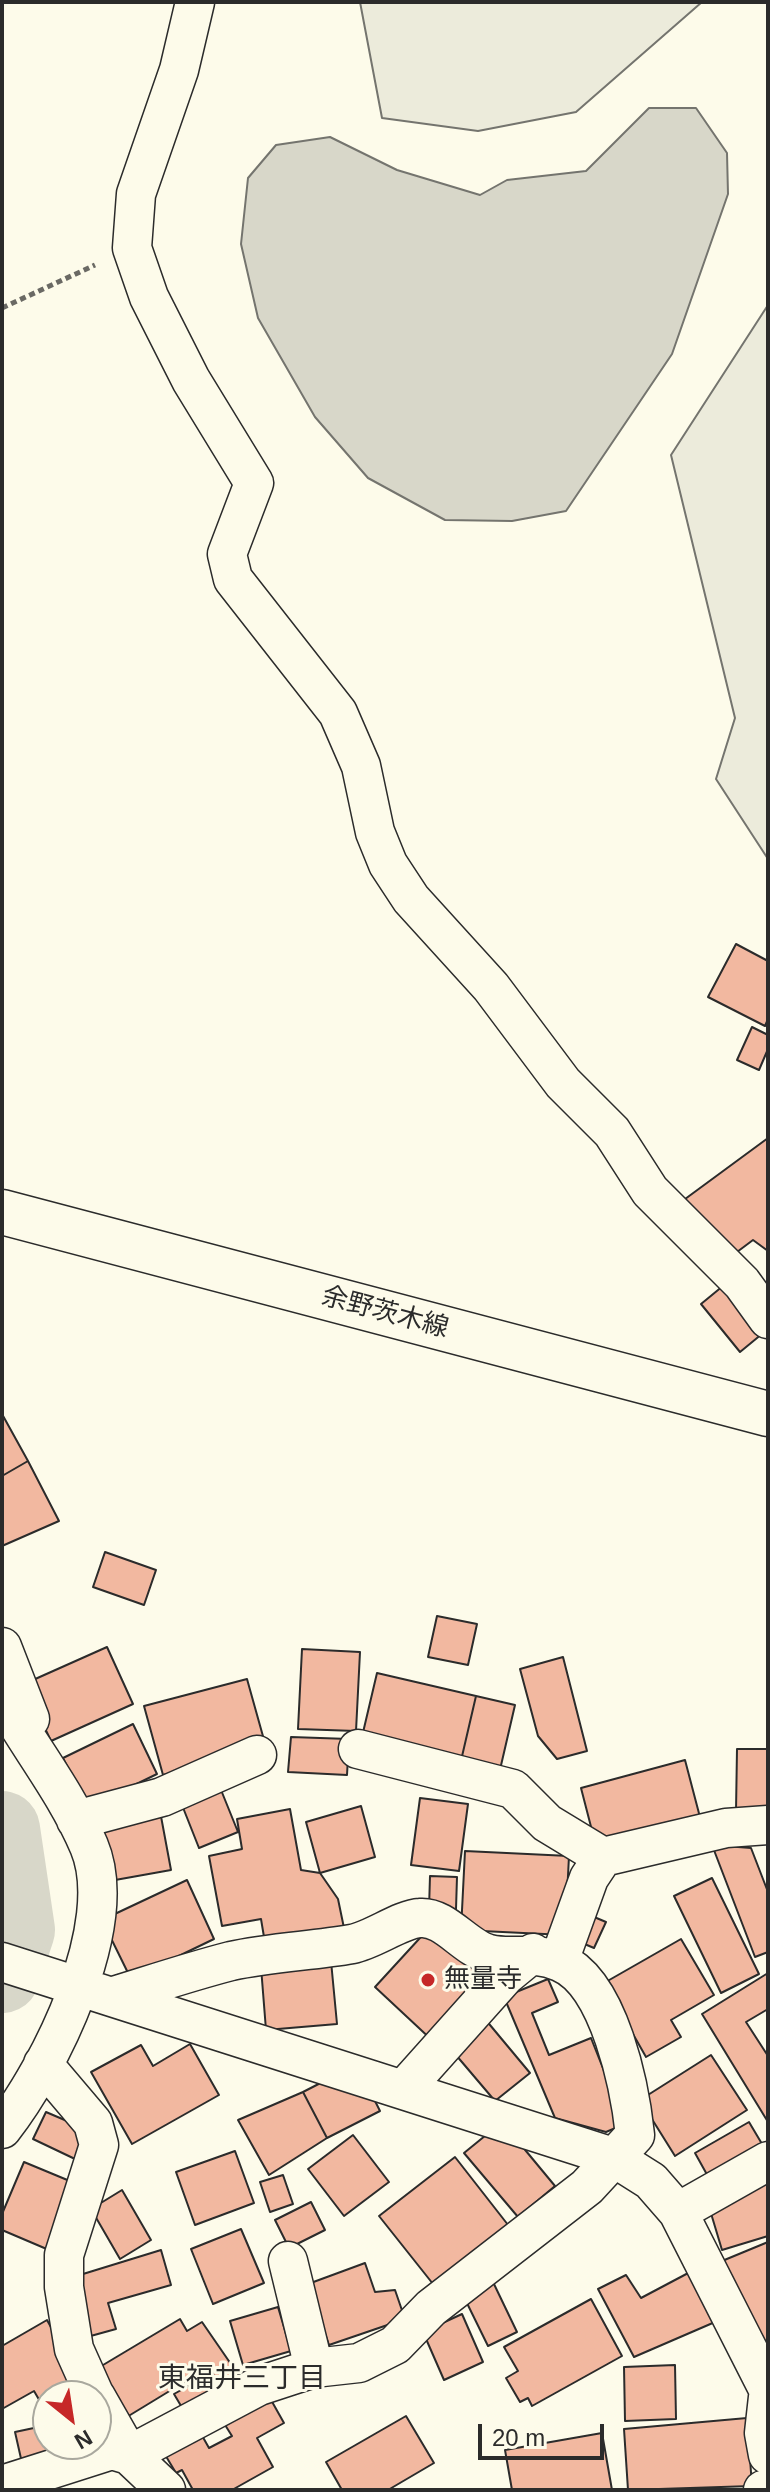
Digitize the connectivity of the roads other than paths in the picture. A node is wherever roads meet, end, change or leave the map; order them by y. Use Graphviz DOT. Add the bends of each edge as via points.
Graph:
graph roads {
  1 [pos="195,2"];
  2 [pos="2,1212"];
  3 [pos="768,1319"];
  4 [pos="768,1414"];
  5 [pos="2,1647"];
  6 [pos="2,1698"];
  7 [pos="358,1749"];
  8 [pos="257,1755"];
  9 [pos="55,1779"];
  10 [pos="76,1820"];
  11 [pos="766,1831"];
  12 [pos="603,1857"];
  13 [pos="546,1957"];
  14 [pos="2,1962"];
  15 [pos="79,1984"];
  16 [pos="114,1996"];
  17 [pos="43,2064"];
  18 [pos="404,2089"];
  19 [pos="2,2129"];
  20 [pos="613,2157"];
  21 [pos="768,2161"];
  22 [pos="678,2212"];
  23 [pos="288,2261"];
  24 [pos="314,2368"];
  25 [pos="89,2380"];
  26 [pos="768,2389"];
  27 [pos="768,2397"];
  28 [pos="112,2425"];
  29 [pos="129,2455"];
  30 [pos="768,2455"];
  31 [pos="6,2476"];
  32 [pos="166,2490"];
  1 -- 3 [label="street" via="179,70 136,194 132,248 149,297 191,380 254,483 227,554 233,579 338,713 361,766 375,832 411,899 491,987 563,1083 612,1132 650,1191 742,1283"];
  2 -- 4 [label="main road, 余野茨木線"];
  5 -- 9 [label="street"];
  6 -- 9 [label="street"];
  7 -- 12 [label="street" via="513,1789 547,1823"];
  8 -- 10 [label="street" via="162,1797"];
  9 -- 10 [label="street"];
  10 -- 15 [label="street" via="90,1849 99,1893 93,1939"];
  11 -- 12 [label="street" via="726,1828"];
  12 -- 13 [label="street"];
  13 -- 16 [label="street" via="483,1953 436,1922 419,1918 355,1943 233,1961"];
  13 -- 18 [label="street" via="505,1976"];
  13 -- 20 [label="street" via="568,1965 589,1988 626,2074 635,2135"];
  14 -- 15 [label="street"];
  15 -- 16 [label="street"];
  15 -- 17 [label="street"];
  16 -- 18 [label="street"];
  17 -- 19 [label="street" via="31,2092"];
  17 -- 25 [label="street" via="93,2123 99,2145 64,2255 74,2349"];
  18 -- 20 [label="street"];
  20 -- 22 [label="street" via="651,2181"];
  20 -- 24 [label="street" via="587,2187 442,2298 395,2345 359,2363"];
  21 -- 22 [label="street"];
  22 -- 26 [label="street"];
  23 -- 24 [label="street"];
  24 -- 29 [label="street" via="259,2386"];
  27 -- 30 [label="street"];
  28 -- 29 [label="street"];
  29 -- 31 [label="street" via="112,2450"];
  29 -- 32 [label="street"];
}
